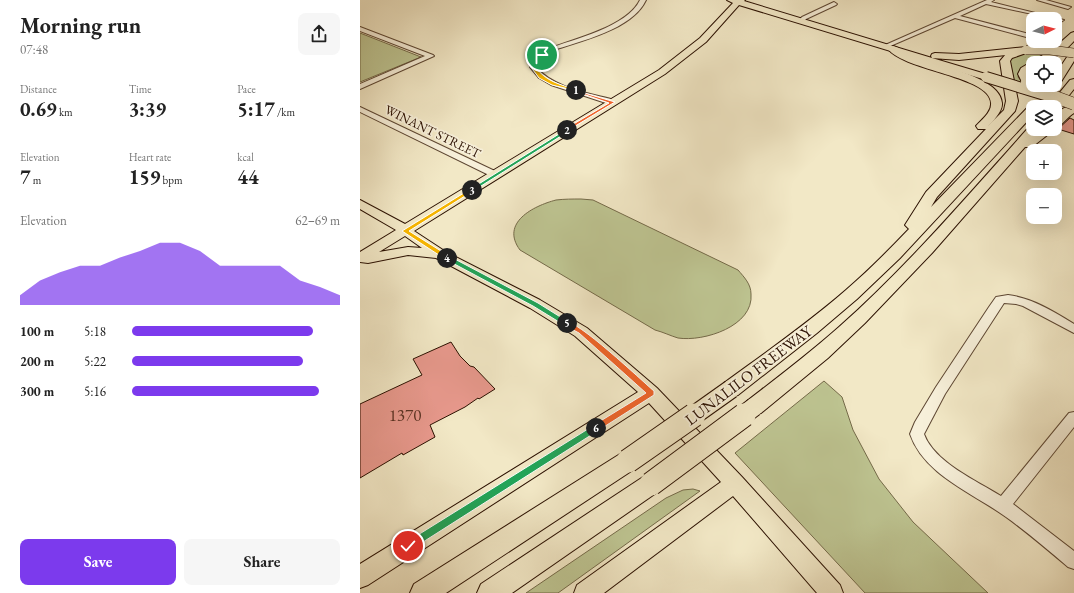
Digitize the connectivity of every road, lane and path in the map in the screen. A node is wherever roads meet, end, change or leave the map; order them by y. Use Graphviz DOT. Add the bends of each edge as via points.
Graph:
graph roads {
  1 [pos="643,0"];
  2 [pos="975,0"];
  3 [pos="991,0"];
  4 [pos="1040,0"];
  5 [pos="736,1"];
  6 [pos="985,2"];
  7 [pos="834,4"];
  8 [pos="1068,7"];
  9 [pos="1028,12"];
  10 [pos="776,14"];
  11 [pos="954,16"];
  12 [pos="722,18"];
  13 [pos="801,21"];
  14 [pos="360,29"];
  15 [pos="1026,34"];
  16 [pos="1074,35"];
  17 [pos="889,47"];
  18 [pos="1026,50"];
  19 [pos="1074,53"];
  20 [pos="968,56"];
  21 [pos="1049,56"];
  22 [pos="956,68"];
  23 [pos="1026,69"];
  24 [pos="1062,72"];
  25 [pos="1026,80"];
  26 [pos="1074,82"];
  27 [pos="360,87"];
  28 [pos="1040,92"];
  29 [pos="1047,92"];
  30 [pos="1039,100"];
  31 [pos="1048,100"];
  32 [pos="1052,100"];
  33 [pos="1059,100"];
  34 [pos="612,102"];
  35 [pos="1062,103"];
  36 [pos="1074,104"];
  37 [pos="1074,108"];
  38 [pos="360,109"];
  39 [pos="1026,114"];
  40 [pos="1062,115"];
  41 [pos="1028,136"];
  42 [pos="1039,136"];
  43 [pos="1009,157"];
  44 [pos="952,171"];
  45 [pos="496,175"];
  46 [pos="360,204"];
  47 [pos="405,231"];
  48 [pos="894,254"];
  49 [pos="441,255"];
  50 [pos="360,258"];
  51 [pos="360,261"];
  52 [pos="1074,329"];
  53 [pos="651,393"];
  54 [pos="1074,417"];
  55 [pos="735,483"];
  56 [pos="1002,505"];
  57 [pos="1074,561"];
  58 [pos="360,577"];
  59 [pos="591,591"];
  60 [pos="423,593"];
  61 [pos="490,593"];
  62 [pos="832,593"];
  1 -- 34 [label="street" via="638,9 623,21 549,50 533,67 541,77 553,84"];
  2 -- 6 [label="street"];
  3 -- 6 [label="street"];
  4 -- 8 [label="street"];
  5 -- 10 [label="main road"];
  5 -- 12 [label="main road"];
  6 -- 9 [label="street"];
  6 -- 11 [label="street"];
  7 -- 13 [label="street"];
  10 -- 12 [label="main road" via="742,13"];
  10 -- 13 [label="main road"];
  11 -- 15 [label="street"];
  11 -- 17 [label="street"];
  12 -- 34 [label="main road" via="686,55"];
  13 -- 17 [label="main road"];
  14 -- 27 [label="street" via="431,56"];
  16 -- 21 [label="highway" via="1069,42"];
  17 -- 20 [label="main road" via="900,47 935,56"];
  17 -- 22 [label="main road"];
  17 -- 44 [label="highway" via="903,57 975,81 995,94 995,111"];
  18 -- 19 [label="highway, bridge"];
  18 -- 20 [label="main road"];
  18 -- 44 [label="highway" via="1009,56 1005,61 1012,101 1009,111"];
  19 -- 24 [label="highway, LUNALILO FREEWAY"];
  20 -- 22 [label="main road" via="954,65"];
  22 -- 31 [label="main road, bridge"];
  23 -- 25 [label="highway, bridge" via="1023,74"];
  26 -- 33 [label="highway"];
  28 -- 32 [label="highway, bridge"];
  29 -- 30 [label="highway, LUNALILO FREEWAY"];
  34 -- 45 [label="main road"];
  35 -- 36 [label="highway, bridge"];
  37 -- 40 [label="highway"];
  38 -- 45 [label="street, WINANT STREET"];
  39 -- 48 [label="highway, LUNALILO FREEWAY"];
  41 -- 43 [label="highway, LUNALILO FREEWAY"];
  42 -- 43 [label="highway"];
  43 -- 61 [label="highway, LUNALILO FREEWAY, bridge" via="909,270 858,320 754,407 651,484"];
  44 -- 48 [label="highway" via="930,195"];
  45 -- 47 [label="main road"];
  46 -- 47 [label="main road"];
  47 -- 49 [label="main road"];
  47 -- 50 [label="main road"];
  48 -- 60 [label="highway, LUNALILO FREEWAY, bridge" via="851,295 731,389 628,461"];
  49 -- 51 [label="main road" via="408,251"];
  49 -- 53 [label="main road" via="535,304 581,332"];
  52 -- 56 [label="street" via="1022,301 1009,298 1000,300 918,427 919,441 929,455 953,474"];
  53 -- 55 [label="main road"];
  53 -- 58 [label="main road"];
  54 -- 56 [label="street"];
  55 -- 59 [label="main road"];
  55 -- 62 [label="main road"];
  56 -- 57 [label="street"];
}
